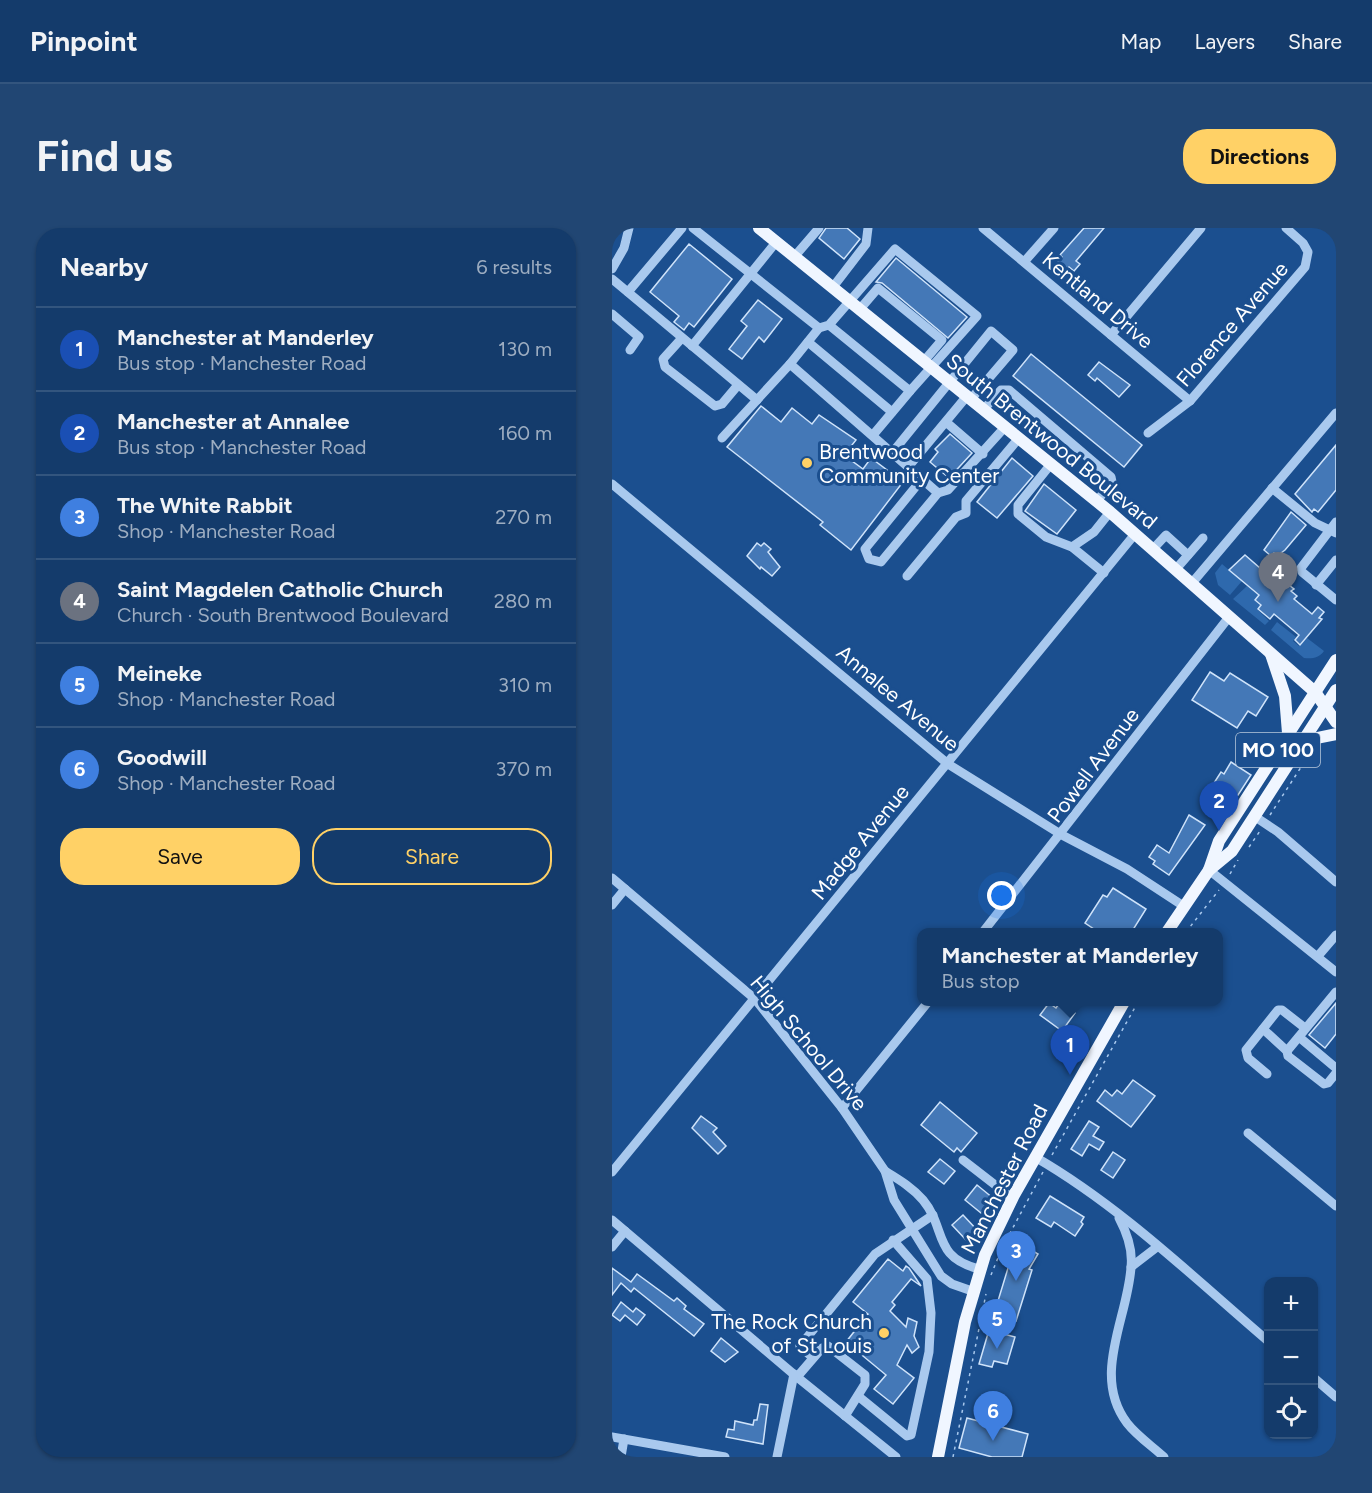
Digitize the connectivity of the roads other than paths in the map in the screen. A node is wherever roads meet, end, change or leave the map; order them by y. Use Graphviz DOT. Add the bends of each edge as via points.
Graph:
graph roads {
  1 [pos="629,228"];
  2 [pos="682,228"];
  3 [pos="693,228"];
  4 [pos="819,228"];
  5 [pos="868,228"];
  6 [pos="983,228"];
  7 [pos="1054,228"];
  8 [pos="1201,228"];
  9 [pos="1290,229"];
  10 [pos="769,233"];
  11 [pos="795,256"];
  12 [pos="1024,262"];
  13 [pos="612,270"];
  14 [pos="751,273"];
  15 [pos="612,279"];
  16 [pos="833,287"];
  17 [pos="628,292"];
  18 [pos="855,305"];
  19 [pos="612,314"];
  20 [pos="830,325"];
  21 [pos="819,328"];
  22 [pos="1111,335"];
  23 [pos="682,338"];
  24 [pos="808,342"];
  25 [pos="692,346"];
  26 [pos="630,350"];
  27 [pos="790,364"];
  28 [pos="928,364"];
  29 [pos="949,381"];
  30 [pos="738,385"];
  31 [pos="910,391"];
  32 [pos="969,397"];
  33 [pos="757,400"];
  34 [pos="1190,401"];
  35 [pos="984,409"];
  36 [pos="892,412"];
  37 [pos="1336,413"];
  38 [pos="946,422"];
  39 [pos="1005,427"];
  40 [pos="1149,433"];
  41 [pos="873,435"];
  42 [pos="722,438"];
  43 [pos="1019,438"];
  44 [pos="892,453"];
  45 [pos="982,453"];
  46 [pos="1051,464"];
  47 [pos="908,467"];
  48 [pos="922,479"];
  49 [pos="612,484"];
  50 [pos="1272,488"];
  51 [pos="938,493"];
  52 [pos="1097,501"];
  53 [pos="1110,512"];
  54 [pos="1334,528"];
  55 [pos="1135,534"];
  56 [pos="1203,538"];
  57 [pos="1072,547"];
  58 [pos="1153,549"];
  59 [pos="1188,555"];
  60 [pos="1336,560"];
  61 [pos="1176,569"];
  62 [pos="1104,573"];
  63 [pos="908,576"];
  64 [pos="1192,583"];
  65 [pos="1316,585"];
  66 [pos="1336,600"];
  67 [pos="1229,617"];
  68 [pos="1270,653"];
  69 [pos="1336,660"];
  70 [pos="1315,692"];
  71 [pos="1332,699"];
  72 [pos="1336,722"];
  73 [pos="1336,734"];
  74 [pos="1288,735"];
  75 [pos="1304,752"];
  76 [pos="948,764"];
  77 [pos="1254,816"];
  78 [pos="1062,835"];
  79 [pos="1209,870"];
  80 [pos="612,878"];
  81 [pos="1336,882"];
  82 [pos="625,889"];
  83 [pos="612,905"];
  84 [pos="1185,907"];
  85 [pos="987,928"];
  86 [pos="1170,928"];
  87 [pos="1336,935"];
  88 [pos="1318,956"];
  89 [pos="1336,972"];
  90 [pos="1336,992"];
  91 [pos="755,999"];
  92 [pos="925,1006"];
  93 [pos="1122,1006"];
  94 [pos="1305,1028"];
  95 [pos="1263,1029"];
  96 [pos="1299,1037"];
  97 [pos="1288,1053"];
  98 [pos="1336,1068"];
  99 [pos="1336,1073"];
  100 [pos="1267,1074"];
  101 [pos="842,1108"];
  102 [pos="1248,1133"];
  103 [pos="1035,1157"];
  104 [pos="963,1160"];
  105 [pos="885,1171"];
  106 [pos="612,1172"];
  107 [pos="1012,1198"];
  108 [pos="1336,1206"];
  109 [pos="1117,1213"];
  110 [pos="933,1215"];
  111 [pos="612,1220"];
  112 [pos="913,1228"];
  113 [pos="625,1231"];
  114 [pos="893,1240"];
  115 [pos="612,1247"];
  116 [pos="1157,1247"];
  117 [pos="1131,1268"];
  118 [pos="979,1269"];
  119 [pos="972,1291"];
  120 [pos="1264,1337"];
  121 [pos="813,1358"];
  122 [pos="796,1376"];
  123 [pos="1318,1381"];
  124 [pos="858,1396"];
  125 [pos="1336,1397"];
  126 [pos="845,1416"];
  127 [pos="612,1437"];
  128 [pos="624,1439"];
  129 [pos="621,1457"];
  130 [pos="725,1457"];
  131 [pos="777,1457"];
  132 [pos="896,1457"];
  133 [pos="938,1457"];
  134 [pos="1164,1457"];
  1 -- 13 [label="street"];
  2 -- 17 [label="street"];
  3 -- 14 [label="street"];
  4 -- 11 [label="street"];
  5 -- 16 [label="street" via="866,244"];
  6 -- 12 [label="street, Kentland Drive"];
  7 -- 12 [label="street"];
  8 -- 22 [label="street"];
  9 -- 34 [label="street, Florence Avenue" via="1308,252 1305,267"];
  10 -- 11 [label="main road, South Brentwood Boulevard"];
  10 -- 14 [label="street"];
  11 -- 16 [label="main road, South Brentwood Boulevard"];
  12 -- 22 [label="street, Kentland Drive"];
  14 -- 21 [label="street"];
  14 -- 25 [label="street"];
  15 -- 17 [label="street"];
  16 -- 18 [label="main road, South Brentwood Boulevard"];
  17 -- 23 [label="street"];
  18 -- 20 [label="street"];
  18 -- 28 [label="main road, South Brentwood Boulevard"];
  18 -- 28 [label="street" via="878,288 942,340"];
  18 -- 28 [label="street" via="895,249 938,283 977,316"];
  19 -- 26 [label="street" via="639,337"];
  20 -- 21 [label="street"];
  20 -- 31 [label="street"];
  21 -- 24 [label="street"];
  22 -- 34 [label="street, Kentland Drive"];
  23 -- 25 [label="street"];
  23 -- 30 [label="street" via="663,358 665,367 716,406"];
  24 -- 27 [label="street"];
  24 -- 36 [label="street"];
  25 -- 30 [label="street"];
  27 -- 33 [label="street"];
  27 -- 41 [label="street"];
  28 -- 29 [label="main road, South Brentwood Boulevard"];
  28 -- 31 [label="street"];
  29 -- 32 [label="main road, South Brentwood Boulevard"];
  29 -- 32 [label="street" via="991,332 1013,350"];
  29 -- 44 [label="street"];
  30 -- 33 [label="street"];
  31 -- 36 [label="street"];
  32 -- 35 [label="main road, South Brentwood Boulevard"];
  32 -- 38 [label="street"];
  33 -- 42 [label="street"];
  34 -- 40 [label="street, Florence Avenue"];
  35 -- 39 [label="main road, South Brentwood Boulevard"];
  35 -- 52 [label="street" via="1001,390 1009,390 1111,477 1112,482"];
  36 -- 41 [label="street"];
  37 -- 50 [label="street"];
  38 -- 45 [label="street"];
  38 -- 47 [label="street"];
  39 -- 43 [label="main road, South Brentwood Boulevard"];
  39 -- 45 [label="street"];
  41 -- 44 [label="street"];
  43 -- 46 [label="main road, South Brentwood Boulevard"];
  43 -- 63 [label="street" via="966,501 966,513 956,517"];
  44 -- 47 [label="street"];
  45 -- 51 [label="street" via="948,490"];
  46 -- 52 [label="main road, South Brentwood Boulevard"];
  46 -- 57 [label="street" via="1018,505 1018,514 1046,537"];
  47 -- 48 [label="street"];
  48 -- 51 [label="street"];
  48 -- 51 [label="street" via="865,549 869,559 881,561"];
  49 -- 76 [label="street, Annalee Avenue"];
  50 -- 54 [label="street" via="1315,523"];
  50 -- 64 [label="street"];
  52 -- 53 [label="main road, South Brentwood Boulevard"];
  53 -- 55 [label="main road, South Brentwood Boulevard"];
  53 -- 57 [label="street" via="1094,532"];
  54 -- 65 [label="street" via="1301,568"];
  55 -- 58 [label="main road, South Brentwood Boulevard"];
  55 -- 62 [label="street, Madge Avenue"];
  56 -- 59 [label="street"];
  57 -- 62 [label="street"];
  58 -- 59 [label="street" via="1166,535"];
  58 -- 61 [label="main road, South Brentwood Boulevard"];
  59 -- 61 [label="street"];
  60 -- 65 [label="street"];
  61 -- 64 [label="main road, South Brentwood Boulevard"];
  62 -- 76 [label="street, Madge Avenue"];
  64 -- 67 [label="main road, South Brentwood Boulevard"];
  65 -- 66 [label="street"];
  67 -- 68 [label="main road, South Brentwood Boulevard"];
  67 -- 78 [label="street, Powell Avenue"];
  68 -- 70 [label="main road, South Brentwood Boulevard"];
  68 -- 74 [label="main road" via="1286,696"];
  69 -- 70 [label="main road, MO 100"];
  70 -- 71 [label="main road, South Brentwood Boulevard"];
  70 -- 74 [label="main road, MO 100"];
  71 -- 72 [label="main road, South Brentwood Boulevard"];
  71 -- 75 [label="main road, MO 100"];
  73 -- 75 [label="main road" via="1317,738"];
  74 -- 79 [label="main road, MO 100" via="1219,841"];
  75 -- 77 [label="main road, MO 100"];
  76 -- 78 [label="street, Annalee Avenue"];
  76 -- 91 [label="street, Madge Avenue"];
  77 -- 79 [label="main road, MO 100" via="1232,851"];
  77 -- 81 [label="street"];
  78 -- 84 [label="street, Annalee Avenue" via="1127,869"];
  78 -- 85 [label="street, Powell Avenue"];
  79 -- 84 [label="main road, MO 100"];
  79 -- 88 [label="street"];
  80 -- 82 [label="street, High School Drive"];
  82 -- 83 [label="street"];
  82 -- 91 [label="street, High School Drive"];
  84 -- 86 [label="main road, MO 100"];
  87 -- 88 [label="street"];
  88 -- 89 [label="street"];
  90 -- 94 [label="street"];
  91 -- 101 [label="street, High School Drive"];
  91 -- 106 [label="street, Madge Avenue"];
  92 -- 101 [label="street"];
  93 -- 103 [label="main road, Manchester Road"];
  94 -- 95 [label="street" via="1278,1010"];
  94 -- 96 [label="street"];
  95 -- 97 [label="street"];
  95 -- 100 [label="street" via="1245,1053"];
  96 -- 97 [label="street"];
  96 -- 98 [label="street"];
  97 -- 99 [label="street" via="1323,1084"];
  101 -- 105 [label="street, High School Drive"];
  102 -- 108 [label="street"];
  103 -- 107 [label="main road, Manchester Road"];
  103 -- 109 [label="street"];
  104 -- 107 [label="street"];
  105 -- 110 [label="street, High School Drive" via="909,1186"];
  105 -- 112 [label="street, High School Drive" via="894,1200"];
  107 -- 118 [label="main road, Manchester Road"];
  109 -- 116 [label="street"];
  109 -- 117 [label="street" via="1129,1244"];
  110 -- 112 [label="street"];
  110 -- 118 [label="street, High School Drive" via="940,1239 951,1256 961,1264"];
  111 -- 113 [label="street"];
  112 -- 114 [label="street"];
  112 -- 119 [label="street, High School Drive" via="941,1275"];
  113 -- 115 [label="street"];
  113 -- 122 [label="street"];
  114 -- 121 [label="street" via="875,1254 800,1346"];
  114 -- 124 [label="street" via="927,1279 932,1313 929,1352 911,1435 907,1436"];
  116 -- 117 [label="street"];
  116 -- 120 [label="street"];
  117 -- 134 [label="street" via="1112,1354 1113,1387 1127,1423"];
  118 -- 119 [label="main road, Manchester Road"];
  119 -- 133 [label="main road, Manchester Road"];
  121 -- 122 [label="street"];
  121 -- 124 [label="street" via="828,1346 865,1375"];
  122 -- 126 [label="street"];
  122 -- 131 [label="street"];
  123 -- 125 [label="street"];
  124 -- 126 [label="street"];
  126 -- 132 [label="street"];
  127 -- 128 [label="street"];
  128 -- 129 [label="street"];
  128 -- 130 [label="street"];
}
